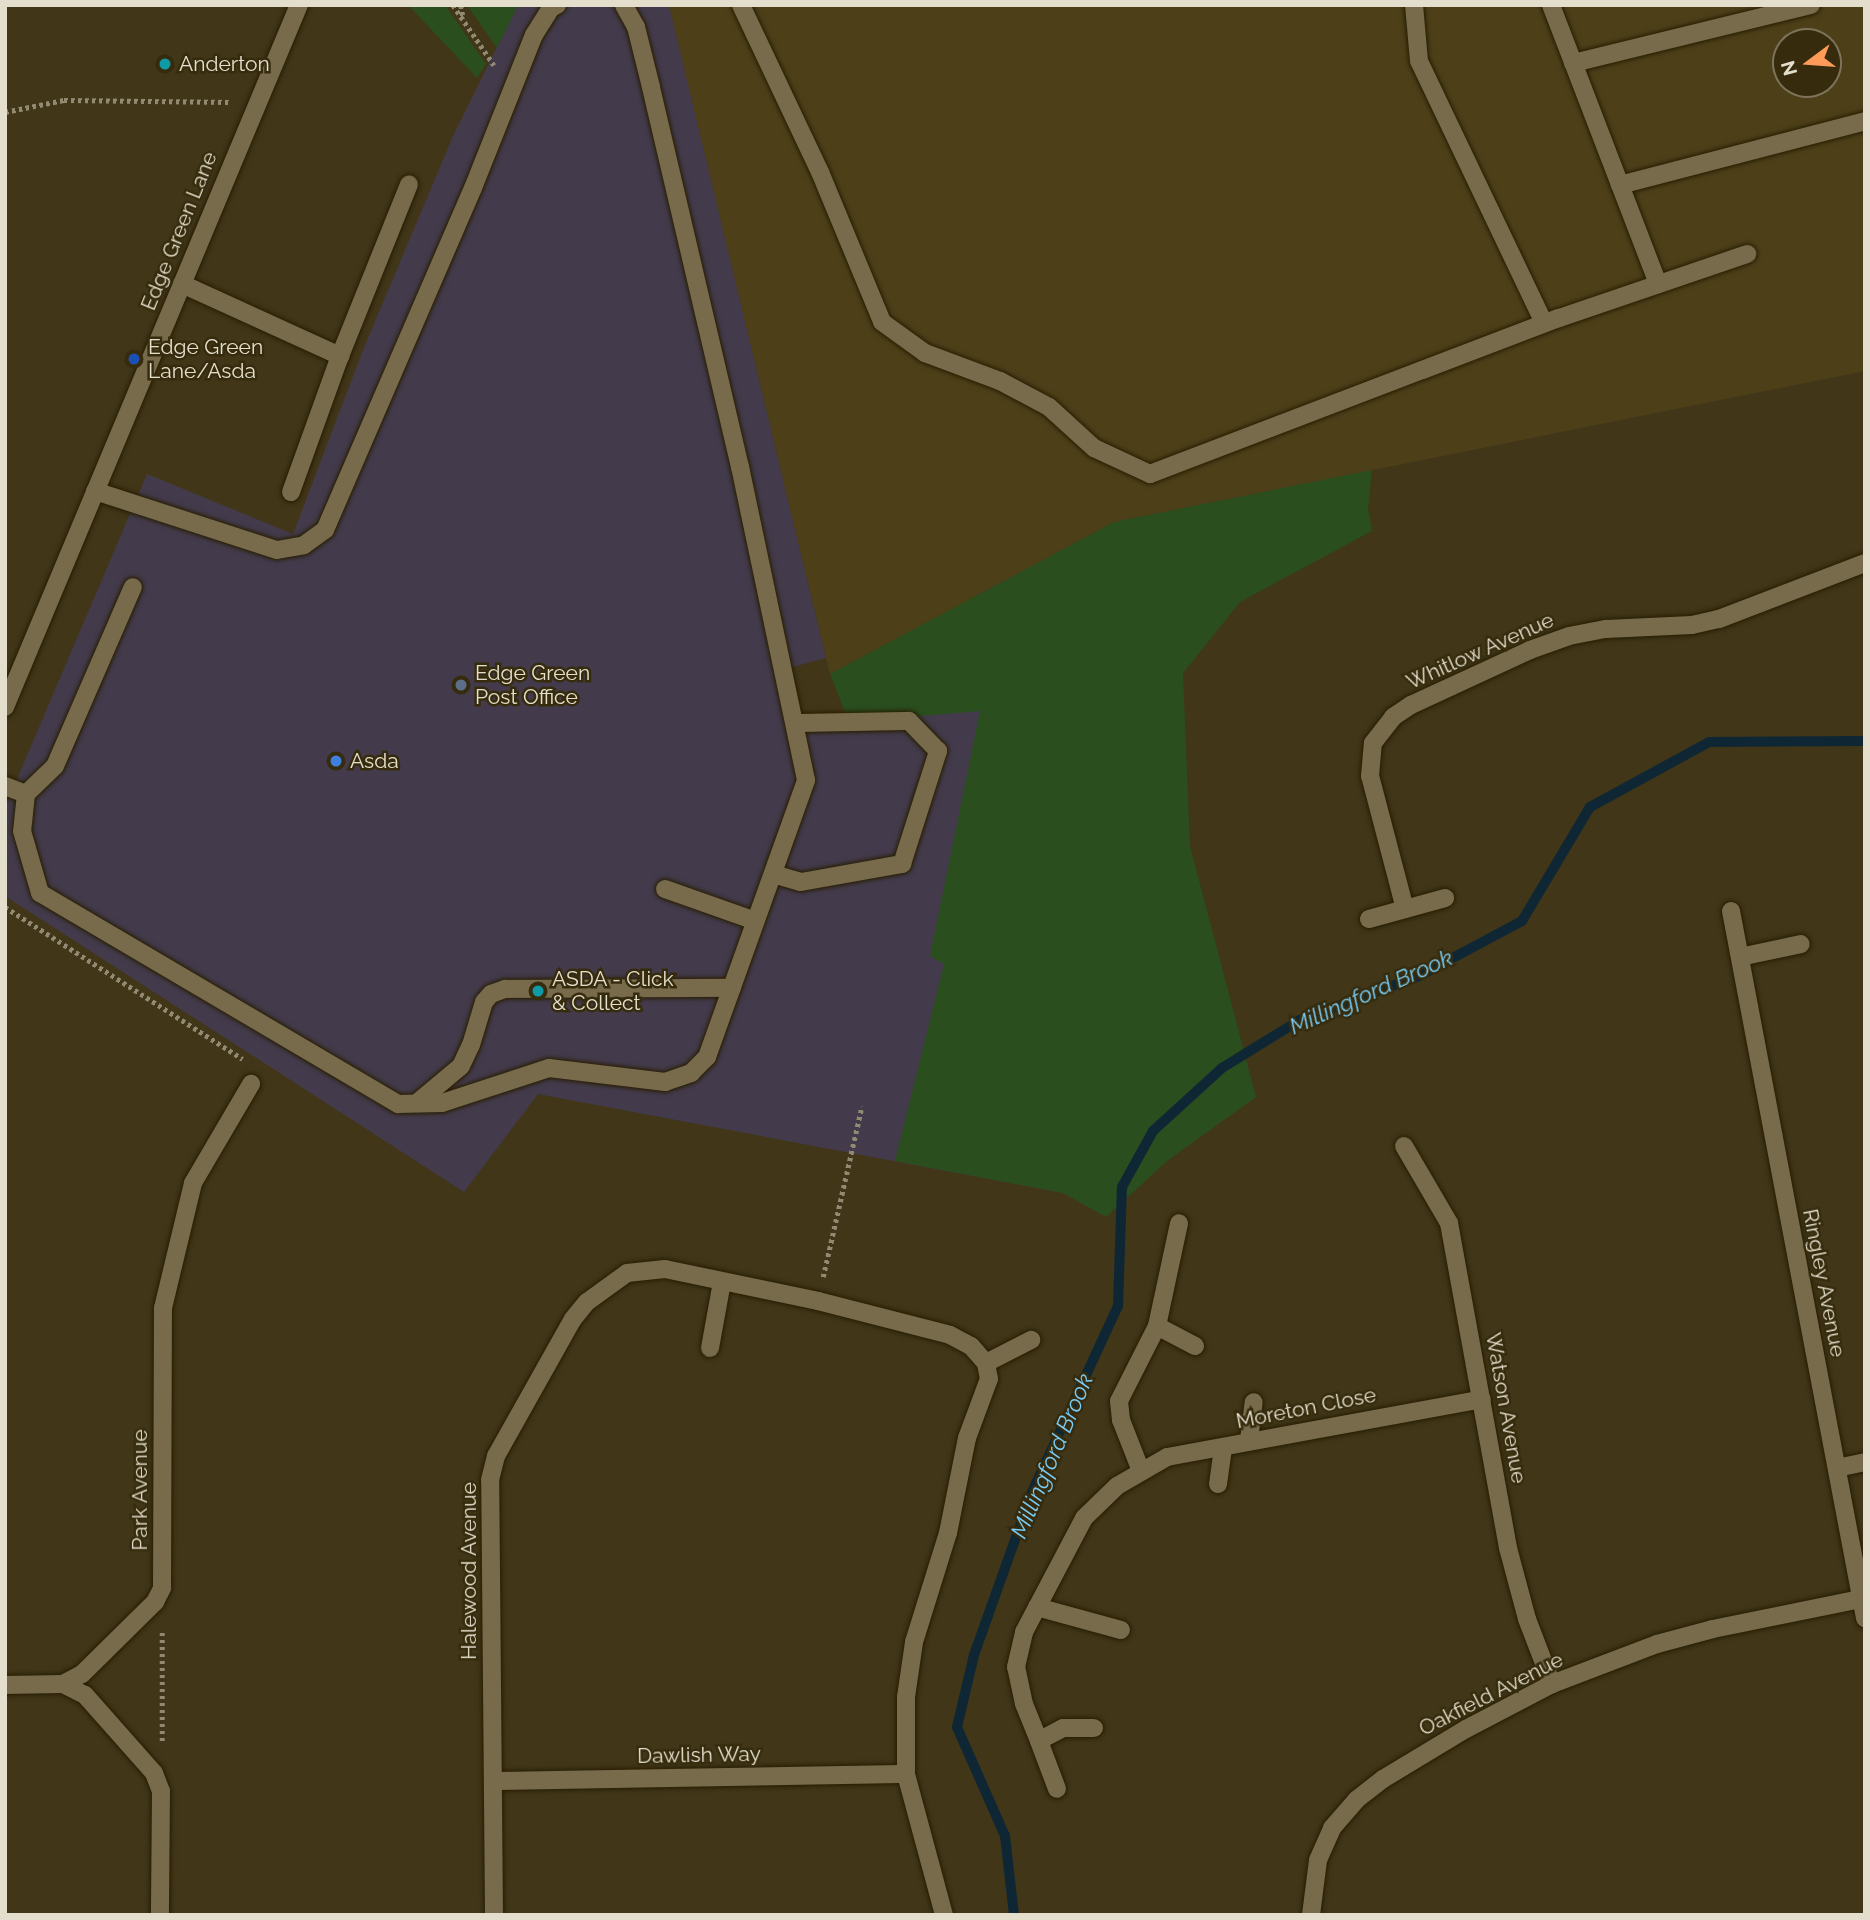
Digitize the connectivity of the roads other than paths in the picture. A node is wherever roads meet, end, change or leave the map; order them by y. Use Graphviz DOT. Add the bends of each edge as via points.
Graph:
graph roads {
  1 [pos="299,5"];
  2 [pos="557,5"];
  3 [pos="624,5"];
  4 [pos="741,5"];
  5 [pos="1414,5"];
  6 [pos="1551,5"];
  7 [pos="1811,5"];
  8 [pos="1573,63"];
  9 [pos="1865,121"];
  10 [pos="409,184"];
  11 [pos="1620,185"];
  12 [pos="1747,254"];
  13 [pos="182,284"];
  14 [pos="1658,284"];
  15 [pos="1544,323"];
  16 [pos="341,356"];
  17 [pos="96,491"];
  18 [pos="291,492"];
  19 [pos="1865,563"];
  20 [pos="133,587"];
  21 [pos="5,707"];
  22 [pos="795,723"];
  23 [pos="5,786"];
  24 [pos="26,794"];
  25 [pos="772,874"];
  26 [pos="665,889"];
  27 [pos="1445,898"];
  28 [pos="1405,909"];
  29 [pos="1731,911"];
  30 [pos="1369,919"];
  31 [pos="756,920"];
  32 [pos="1801,944"];
  33 [pos="1740,957"];
  34 [pos="732,988"];
  35 [pos="251,1084"];
  36 [pos="417,1103"];
  37 [pos="1404,1146"];
  38 [pos="1178,1223"];
  39 [pos="722,1282"];
  40 [pos="1157,1326"];
  41 [pos="1031,1340"];
  42 [pos="1195,1346"];
  43 [pos="710,1348"];
  44 [pos="986,1363"];
  45 [pos="1482,1399"];
  46 [pos="1254,1402"];
  47 [pos="1249,1440"];
  48 [pos="1223,1448"];
  49 [pos="1865,1462"];
  50 [pos="1836,1468"];
  51 [pos="1141,1471"];
  52 [pos="1218,1483"];
  53 [pos="1861,1599"];
  54 [pos="1037,1607"];
  55 [pos="1865,1618"];
  56 [pos="1121,1630"];
  57 [pos="63,1684"];
  58 [pos="1552,1684"];
  59 [pos="5,1685"];
  60 [pos="1094,1728"];
  61 [pos="1039,1741"];
  62 [pos="905,1774"];
  63 [pos="493,1782"];
  64 [pos="1057,1789"];
  65 [pos="160,1915"];
  66 [pos="494,1915"];
  67 [pos="944,1915"];
  68 [pos="1311,1915"];
  1 -- 13 [label="street, Edge Green Lane"];
  2 -- 17 [label="street" via="542,20 325,530 304,545 277,550"];
  3 -- 22 [label="street" via="636,27 651,87"];
  4 -- 15 [label="street" via="820,172 882,323 925,353 1000,381 1049,407 1094,448 1150,474"];
  5 -- 15 [label="street" via="1419,61"];
  6 -- 8 [label="street"];
  7 -- 8 [label="street"];
  8 -- 11 [label="street"];
  9 -- 11 [label="street"];
  10 -- 16 [label="street"];
  11 -- 14 [label="street"];
  12 -- 14 [label="street"];
  13 -- 16 [label="street"];
  13 -- 17 [label="street, Edge Green Lane"];
  14 -- 15 [label="street"];
  16 -- 18 [label="street"];
  17 -- 21 [label="street, Edge Green Lane"];
  19 -- 28 [label="street, Whitlow Avenue" via="1719,619 1569,636 1530,650 1393,717 1373,743 1370,776"];
  20 -- 24 [label="street" via="55,766"];
  22 -- 25 [label="street" via="806,780"];
  22 -- 25 [label="street" via="909,721 938,751 902,864 801,882"];
  23 -- 24 [label="street"];
  24 -- 36 [label="street" via="22,831 40,893 398,1104"];
  25 -- 31 [label="street"];
  26 -- 31 [label="street"];
  27 -- 28 [label="street"];
  28 -- 30 [label="street"];
  29 -- 33 [label="street, Ringley Avenue"];
  31 -- 34 [label="street"];
  32 -- 33 [label="street"];
  33 -- 50 [label="street, Ringley Avenue"];
  34 -- 36 [label="street" via="505,989 484,1002 461,1066"];
  34 -- 36 [label="street" via="707,1057 691,1073 665,1082 549,1068 442,1103"];
  35 -- 57 [label="street, Park Avenue" via="193,1183 163,1308 162,1588 155,1602 82,1674"];
  37 -- 45 [label="street, Watson Avenue" via="1449,1223"];
  38 -- 40 [label="street"];
  39 -- 43 [label="street"];
  39 -- 44 [label="street, Halewood Avenue" via="950,1335 971,1346"];
  39 -- 63 [label="street, Halewood Avenue" via="665,1269 643,1269 601,1289 573,1319 496,1456 490,1480"];
  40 -- 42 [label="street"];
  40 -- 51 [label="street" via="1119,1401 1121,1420"];
  41 -- 44 [label="street"];
  44 -- 62 [label="street" via="989,1379 967,1438 948,1533 914,1642 906,1697"];
  45 -- 47 [label="street, Moreton Close"];
  45 -- 58 [label="street, Watson Avenue" via="1508,1548 1527,1619"];
  46 -- 47 [label="street"];
  47 -- 48 [label="street, Moreton Close"];
  48 -- 51 [label="street, Moreton Close" via="1167,1457"];
  48 -- 52 [label="street"];
  49 -- 50 [label="street"];
  50 -- 53 [label="street, Ringley Avenue"];
  51 -- 54 [label="street, Moreton Close" via="1117,1486 1084,1518"];
  53 -- 55 [label="street, Ringley Avenue"];
  53 -- 58 [label="street, Oakfield Avenue" via="1668,1641"];
  54 -- 56 [label="street"];
  54 -- 61 [label="street, Moreton Close" via="1024,1632 1016,1667"];
  57 -- 59 [label="street"];
  57 -- 65 [label="street" via="85,1695 154,1773 161,1791"];
  58 -- 68 [label="street, Oakfield Avenue" via="1466,1729 1356,1800 1332,1828 1318,1860"];
  60 -- 61 [label="street" via="1063,1728"];
  61 -- 64 [label="street, Moreton Close"];
  62 -- 63 [label="street, Dawlish Way"];
  62 -- 67 [label="street"];
  63 -- 66 [label="street, Halewood Avenue"];
}
